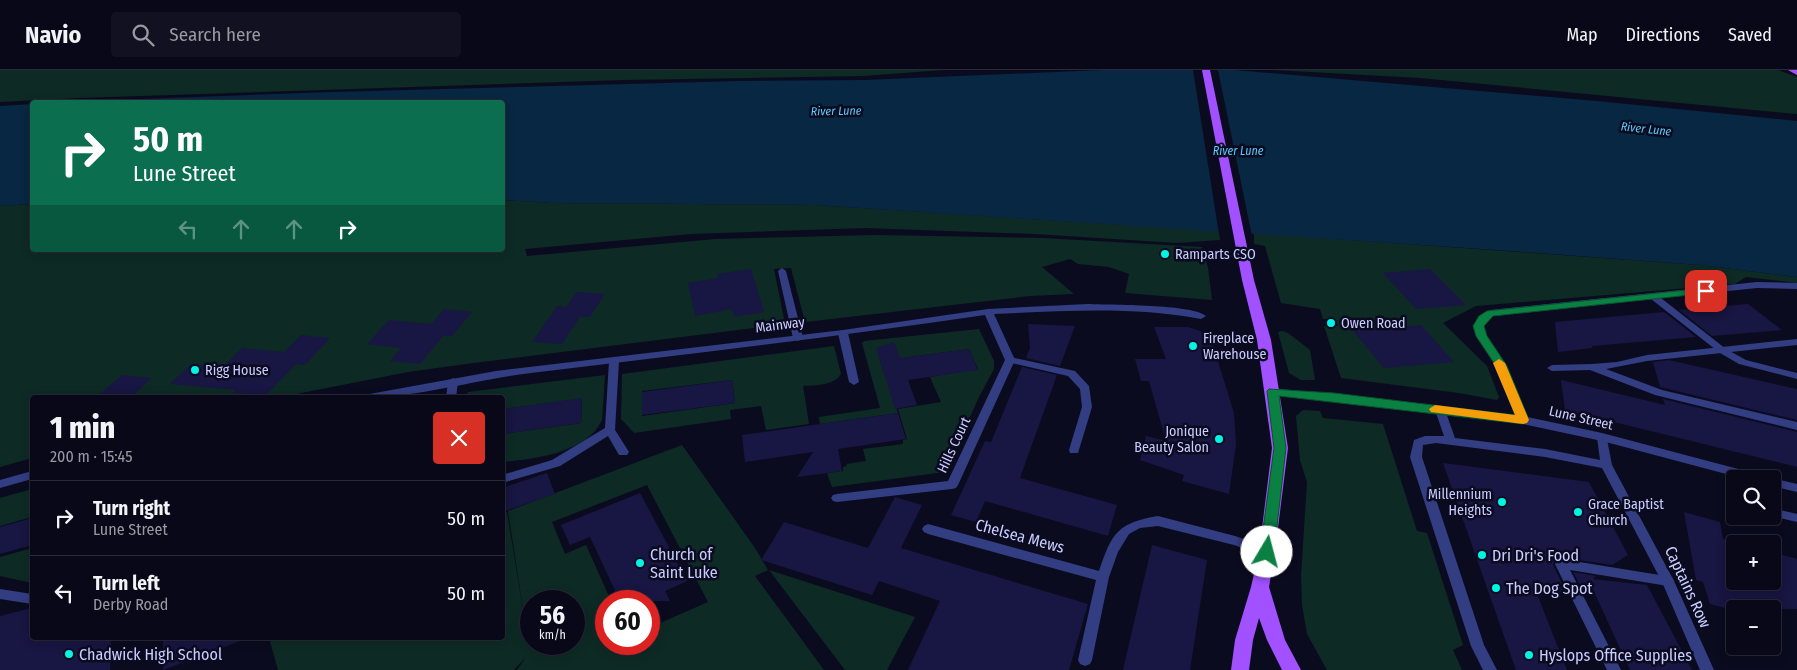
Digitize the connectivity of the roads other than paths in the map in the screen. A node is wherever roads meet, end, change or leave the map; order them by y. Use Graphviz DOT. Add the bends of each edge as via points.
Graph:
graph roads {
  1 [pos="1206,70"];
  2 [pos="1792,70"];
  3 [pos="1797,72"];
  4 [pos="782,271"];
  5 [pos="1797,286"];
  6 [pos="1654,297"];
  7 [pos="988,312"];
  8 [pos="1201,316"];
  9 [pos="843,333"];
  10 [pos="798,338"];
  11 [pos="1797,342"];
  12 [pos="1723,351"];
  13 [pos="614,360"];
  14 [pos="1010,360"];
  15 [pos="1591,367"];
  16 [pos="1552,368"];
  17 [pos="1797,376"];
  18 [pos="453,381"];
  19 [pos="854,382"];
  20 [pos="1273,391"];
  21 [pos="380,395"];
  22 [pos="451,395"];
  23 [pos="1440,410"];
  24 [pos="1523,420"];
  25 [pos="1797,426"];
  26 [pos="610,430"];
  27 [pos="1602,437"];
  28 [pos="1451,441"];
  29 [pos="1074,450"];
  30 [pos="623,452"];
  31 [pos="1606,465"];
  32 [pos="1726,472"];
  33 [pos="30,476"];
  34 [pos="505,478"];
  35 [pos="0,484"];
  36 [pos="1781,484"];
  37 [pos="1797,488"];
  38 [pos="837,498"];
  39 [pos="1781,514"];
  40 [pos="1797,518"];
  41 [pos="928,529"];
  42 [pos="1267,552"];
  43 [pos="1103,577"];
  44 [pos="1668,581"];
  45 [pos="1260,587"];
  46 [pos="0,594"];
  47 [pos="30,599"];
  48 [pos="1085,660"];
  49 [pos="1240,670"];
  50 [pos="1292,670"];
  51 [pos="1490,670"];
  52 [pos="1614,670"];
  53 [pos="1707,670"];
  1 -- 20 [label="main road"];
  2 -- 3 [label="main road"];
  4 -- 10 [label="street"];
  5 -- 6 [label="street" via="1757,285"];
  6 -- 12 [label="street"];
  6 -- 24 [label="street" via="1490,314 1483,318 1479,326 1481,336 1501,366"];
  7 -- 8 [label="street, Mainway" via="1088,307 1168,310"];
  7 -- 9 [label="street, Mainway"];
  7 -- 14 [label="street"];
  9 -- 10 [label="street, Mainway"];
  9 -- 19 [label="street"];
  10 -- 13 [label="street, Mainway"];
  11 -- 12 [label="street"];
  12 -- 15 [label="street"];
  12 -- 17 [label="street" via="1760,368"];
  13 -- 18 [label="street, Mainway"];
  13 -- 26 [label="street"];
  14 -- 29 [label="street" via="1071,373 1084,388 1087,407"];
  14 -- 38 [label="street, Hills Court" via="952,485"];
  15 -- 16 [label="street"];
  15 -- 25 [label="street" via="1659,393"];
  18 -- 21 [label="street, Mainway"];
  18 -- 22 [label="street"];
  20 -- 23 [label="street, Lune Street"];
  20 -- 42 [label="main road" via="1280,448"];
  23 -- 24 [label="street, Lune Street"];
  23 -- 28 [label="street"];
  24 -- 27 [label="street, Lune Street"];
  26 -- 30 [label="street"];
  26 -- 34 [label="street" via="556,463"];
  27 -- 31 [label="street, Captains Row"];
  27 -- 32 [label="street, Lune Street"];
  28 -- 31 [label="street"];
  28 -- 51 [label="street" via="1425,440 1418,443 1416,457 1478,646"];
  31 -- 44 [label="street, Captains Row"];
  33 -- 35 [label="street"];
  36 -- 37 [label="street"];
  39 -- 40 [label="street"];
  41 -- 43 [label="street, Chelsea Mews"];
  42 -- 43 [label="street" via="1158,521 1138,524 1125,531 1112,551"];
  42 -- 45 [label="main road"];
  43 -- 48 [label="street"];
  44 -- 52 [label="street" via="1561,564"];
  44 -- 53 [label="street, Captains Row"];
  45 -- 49 [label="main road" via="1244,640"];
  45 -- 50 [label="main road" via="1267,618"];
  46 -- 47 [label="street"];
}
